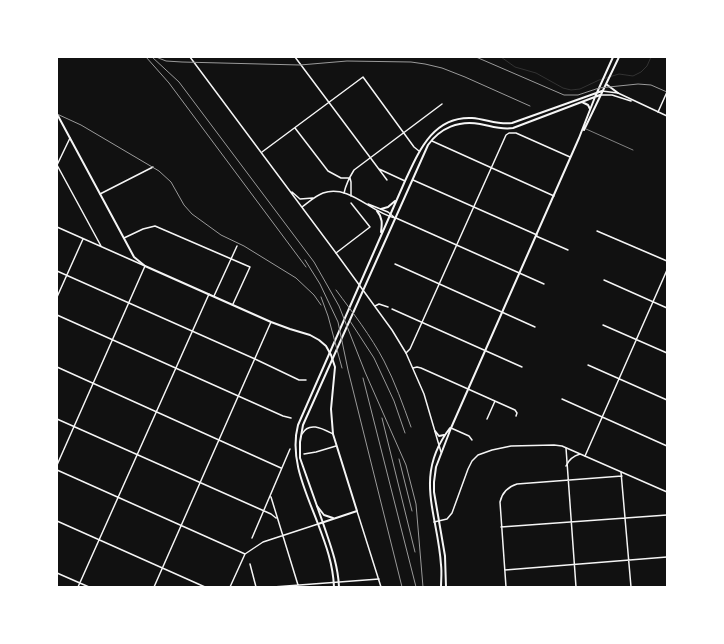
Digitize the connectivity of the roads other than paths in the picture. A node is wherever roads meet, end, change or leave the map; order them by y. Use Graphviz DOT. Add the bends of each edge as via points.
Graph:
graph roads {
  1 [pos="190,57"];
  2 [pos="295,57"];
  3 [pos="613,57"];
  4 [pos="619,57"];
  5 [pos="605,84"];
  6 [pos="602,90"];
  7 [pos="597,92"];
  8 [pos="667,92"];
  9 [pos="618,93"];
  10 [pos="600,96"];
  11 [pos="595,97"];
  12 [pos="328,102"];
  13 [pos="581,102"];
  14 [pos="635,102"];
  15 [pos="442,104"];
  16 [pos="590,110"];
  17 [pos="658,112"];
  18 [pos="57,114"];
  19 [pos="667,116"];
  20 [pos="531,117"];
  21 [pos="537,120"];
  22 [pos="295,127"];
  23 [pos="585,129"];
  24 [pos="404,132"];
  25 [pos="70,138"];
  26 [pos="579,138"];
  27 [pos="431,141"];
  28 [pos="633,150"];
  29 [pos="419,151"];
  30 [pos="261,153"];
  31 [pos="370,157"];
  32 [pos="571,158"];
  33 [pos="57,165"];
  34 [pos="154,167"];
  35 [pos="491,168"];
  36 [pos="379,169"];
  37 [pos="350,178"];
  38 [pos="387,180"];
  39 [pos="405,180"];
  40 [pos="412,180"];
  41 [pos="287,187"];
  42 [pos="344,193"];
  43 [pos="100,194"];
  44 [pos="351,196"];
  45 [pos="554,196"];
  46 [pos="315,198"];
  47 [pos="397,199"];
  48 [pos="351,203"];
  49 [pos="366,204"];
  50 [pos="302,207"];
  51 [pos="474,207"];
  52 [pos="381,209"];
  53 [pos="377,211"];
  54 [pos="390,213"];
  55 [pos="389,217"];
  56 [pos="395,218"];
  57 [pos="57,227"];
  58 [pos="597,231"];
  59 [pos="537,235"];
  60 [pos="380,236"];
  61 [pos="83,238"];
  62 [pos="124,238"];
  63 [pos="456,245"];
  64 [pos="236,246"];
  65 [pos="102,247"];
  66 [pos="568,250"];
  67 [pos="336,253"];
  68 [pos="231,259"];
  69 [pos="667,262"];
  70 [pos="395,264"];
  71 [pos="145,266"];
  72 [pos="667,270"];
  73 [pos="57,271"];
  74 [pos="520,274"];
  75 [pos="66,275"];
  76 [pos="604,280"];
  77 [pos="439,284"];
  78 [pos="544,284"];
  79 [pos="209,294"];
  80 [pos="214,296"];
  81 [pos="57,297"];
  82 [pos="653,302"];
  83 [pos="129,303"];
  84 [pos="233,305"];
  85 [pos="375,306"];
  86 [pos="388,308"];
  87 [pos="667,308"];
  88 [pos="392,309"];
  89 [pos="502,312"];
  90 [pos="57,315"];
  91 [pos="271,322"];
  92 [pos="422,322"];
  93 [pos="603,325"];
  94 [pos="535,327"];
  95 [pos="192,331"];
  96 [pos="113,340"];
  97 [pos="636,340"];
  98 [pos="485,350"];
  99 [pos="406,353"];
  100 [pos="667,353"];
  101 [pos="255,359"];
  102 [pos="588,365"];
  103 [pos="57,367"];
  104 [pos="522,367"];
  105 [pos="176,368"];
  106 [pos="413,368"];
  107 [pos="619,379"];
  108 [pos="306,380"];
  109 [pos="93,384"];
  110 [pos="468,389"];
  111 [pos="238,396"];
  112 [pos="562,399"];
  113 [pos="667,400"];
  114 [pos="495,401"];
  115 [pos="156,412"];
  116 [pos="516,416"];
  117 [pos="602,417"];
  118 [pos="291,418"];
  119 [pos="57,419"];
  120 [pos="487,419"];
  121 [pos="74,426"];
  122 [pos="451,428"];
  123 [pos="435,431"];
  124 [pos="333,434"];
  125 [pos="301,435"];
  126 [pos="445,435"];
  127 [pos="219,440"];
  128 [pos="472,440"];
  129 [pos="336,446"];
  130 [pos="667,446"];
  131 [pos="439,447"];
  132 [pos="566,448"];
  133 [pos="290,449"];
  134 [pos="441,453"];
  135 [pos="137,454"];
  136 [pos="304,454"];
  137 [pos="580,454"];
  138 [pos="585,456"];
  139 [pos="57,465"];
  140 [pos="566,466"];
  141 [pos="281,468"];
  142 [pos="57,470"];
  143 [pos="621,472"];
  144 [pos="622,476"];
  145 [pos="567,480"];
  146 [pos="200,482"];
  147 [pos="667,492"];
  148 [pos="270,496"];
  149 [pos="118,497"];
  150 [pos="317,506"];
  151 [pos="264,511"];
  152 [pos="357,511"];
  153 [pos="667,515"];
  154 [pos="276,518"];
  155 [pos="336,518"];
  156 [pos="625,518"];
  157 [pos="57,521"];
  158 [pos="439,521"];
  159 [pos="323,522"];
  160 [pos="434,522"];
  161 [pos="570,522"];
  162 [pos="318,524"];
  163 [pos="181,525"];
  164 [pos="501,527"];
  165 [pos="282,537"];
  166 [pos="252,538"];
  167 [pos="99,540"];
  168 [pos="245,554"];
  169 [pos="667,557"];
  170 [pos="628,560"];
  171 [pos="250,564"];
  172 [pos="574,565"];
  173 [pos="162,568"];
  174 [pos="505,570"];
  175 [pos="57,573"];
  176 [pos="379,579"];
  177 [pos="334,582"];
  178 [pos="339,582"];
  179 [pos="80,583"];
  180 [pos="298,585"];
  181 [pos="78,587"];
  182 [pos="89,587"];
  183 [pos="154,587"];
  184 [pos="205,587"];
  185 [pos="230,587"];
  186 [pos="256,587"];
  187 [pos="273,587"];
  188 [pos="334,587"];
  189 [pos="339,587"];
  190 [pos="381,587"];
  191 [pos="441,587"];
  192 [pos="446,587"];
  193 [pos="506,587"];
  194 [pos="576,587"];
  195 [pos="630,587"];
  1 -- 30 [label="street"];
  2 -- 12 [label="street"];
  3 -- 7 [label="main road"];
  4 -- 5 [label="main road"];
  5 -- 6 [label="main road"];
  5 -- 9 [label="main road"];
  6 -- 7 [label="main road"];
  6 -- 9 [label="street"];
  6 -- 10 [label="main road"];
  7 -- 11 [label="main road"];
  7 -- 20 [label="main road"];
  8 -- 17 [label="street"];
  9 -- 14 [label="street"];
  10 -- 11 [label="main road"];
  10 -- 14 [label="street" via="612,95"];
  10 -- 23 [label="main road"];
  11 -- 13 [label="main road"];
  11 -- 16 [label="main road"];
  12 -- 22 [label="street"];
  12 -- 24 [label="street" via="363,77"];
  12 -- 31 [label="street"];
  13 -- 16 [label="main road" via="588,105"];
  13 -- 21 [label="main road"];
  14 -- 17 [label="street"];
  15 -- 24 [label="street"];
  16 -- 26 [label="main road"];
  17 -- 19 [label="street"];
  18 -- 25 [label="main road"];
  20 -- 21 [label="main road"];
  20 -- 29 [label="main road" via="512,124 471,118 460,119 438,128"];
  21 -- 27 [label="main road" via="505,129 473,123 460,124 448,127"];
  22 -- 30 [label="street"];
  22 -- 37 [label="street" via="328,171 341,178"];
  23 -- 26 [label="main road"];
  23 -- 28 [label="lane"];
  24 -- 29 [label="street"];
  24 -- 31 [label="street"];
  25 -- 33 [label="street"];
  25 -- 43 [label="main road"];
  26 -- 32 [label="main road"];
  27 -- 35 [label="street"];
  27 -- 40 [label="main road"];
  29 -- 39 [label="main road"];
  30 -- 41 [label="street"];
  31 -- 36 [label="street"];
  31 -- 37 [label="street" via="354,170"];
  32 -- 35 [label="street" via="516,133 509,133"];
  32 -- 45 [label="main road"];
  33 -- 65 [label="street"];
  34 -- 43 [label="street"];
  35 -- 45 [label="street"];
  35 -- 51 [label="street"];
  36 -- 38 [label="street"];
  36 -- 39 [label="street"];
  37 -- 42 [label="street" via="346,182"];
  37 -- 44 [label="street"];
  39 -- 47 [label="main road"];
  40 -- 51 [label="street"];
  40 -- 56 [label="main road"];
  41 -- 46 [label="street" via="300,199"];
  41 -- 50 [label="street"];
  42 -- 44 [label="street"];
  42 -- 46 [label="street" via="324,193"];
  43 -- 62 [label="main road"];
  44 -- 49 [label="street"];
  45 -- 59 [label="main road"];
  46 -- 50 [label="street"];
  47 -- 52 [label="main road" via="390,206"];
  47 -- 54 [label="main road"];
  48 -- 67 [label="street" via="370,227"];
  49 -- 52 [label="street"];
  49 -- 53 [label="street"];
  50 -- 67 [label="street"];
  51 -- 59 [label="street"];
  51 -- 63 [label="street"];
  52 -- 54 [label="street"];
  53 -- 55 [label="street"];
  53 -- 60 [label="main road" via="382,221"];
  54 -- 55 [label="main road"];
  54 -- 56 [label="street"];
  55 -- 56 [label="street"];
  55 -- 60 [label="main road"];
  56 -- 63 [label="street"];
  56 -- 125 [label="main road" via="304,422"];
  57 -- 61 [label="street"];
  58 -- 69 [label="street"];
  59 -- 66 [label="street"];
  59 -- 74 [label="main road"];
  60 -- 162 [label="main road" via="296,431 296,460"];
  61 -- 65 [label="street"];
  61 -- 75 [label="street"];
  62 -- 68 [label="street" via="155,226"];
  62 -- 71 [label="main road" via="134,256"];
  63 -- 74 [label="street"];
  63 -- 77 [label="street"];
  64 -- 68 [label="street"];
  65 -- 71 [label="street"];
  67 -- 85 [label="street"];
  68 -- 80 [label="street"];
  68 -- 84 [label="street" via="250,267"];
  70 -- 77 [label="street"];
  71 -- 79 [label="main road"];
  71 -- 83 [label="street"];
  72 -- 82 [label="street"];
  73 -- 75 [label="street"];
  74 -- 78 [label="street"];
  74 -- 89 [label="main road"];
  75 -- 81 [label="street"];
  75 -- 83 [label="street"];
  76 -- 82 [label="street"];
  77 -- 89 [label="street"];
  77 -- 92 [label="street"];
  79 -- 80 [label="main road"];
  79 -- 95 [label="street"];
  80 -- 84 [label="main road"];
  82 -- 87 [label="street"];
  82 -- 97 [label="street"];
  83 -- 95 [label="street"];
  83 -- 96 [label="street"];
  84 -- 91 [label="main road"];
  85 -- 86 [label="street" via="379,304"];
  85 -- 99 [label="street"];
  88 -- 92 [label="street"];
  89 -- 94 [label="street"];
  89 -- 98 [label="main road"];
  90 -- 96 [label="street"];
  91 -- 101 [label="street"];
  91 -- 124 [label="main road" via="320,340 326,346 334,362 335,374 331,409"];
  92 -- 98 [label="street"];
  92 -- 99 [label="street"];
  93 -- 97 [label="street"];
  95 -- 101 [label="street"];
  95 -- 105 [label="street"];
  96 -- 105 [label="street"];
  96 -- 109 [label="street"];
  97 -- 100 [label="street"];
  97 -- 107 [label="street"];
  98 -- 104 [label="street"];
  98 -- 110 [label="main road"];
  99 -- 106 [label="street"];
  101 -- 108 [label="street" via="299,380"];
  101 -- 111 [label="street"];
  102 -- 107 [label="street"];
  103 -- 109 [label="street"];
  105 -- 111 [label="street"];
  105 -- 115 [label="street"];
  106 -- 110 [label="street" via="421,368"];
  106 -- 123 [label="street"];
  107 -- 113 [label="street"];
  107 -- 117 [label="street"];
  109 -- 115 [label="street"];
  109 -- 121 [label="street"];
  110 -- 114 [label="street"];
  110 -- 122 [label="main road"];
  111 -- 118 [label="street"];
  111 -- 127 [label="street"];
  112 -- 117 [label="street"];
  114 -- 116 [label="street" via="515,410"];
  114 -- 120 [label="street"];
  115 -- 127 [label="street"];
  115 -- 135 [label="street"];
  117 -- 130 [label="street"];
  117 -- 138 [label="street"];
  119 -- 121 [label="street"];
  121 -- 135 [label="street"];
  121 -- 139 [label="street"];
  122 -- 126 [label="main road"];
  122 -- 128 [label="street"];
  122 -- 134 [label="main road"];
  123 -- 126 [label="main road" via="439,436"];
  123 -- 131 [label="street"];
  124 -- 125 [label="street" via="310,426"];
  124 -- 129 [label="main road"];
  125 -- 150 [label="main road" via="300,458"];
  126 -- 131 [label="main road"];
  127 -- 141 [label="street"];
  127 -- 146 [label="street"];
  129 -- 136 [label="street"];
  129 -- 152 [label="main road"];
  131 -- 134 [label="street"];
  131 -- 160 [label="main road" via="429,481"];
  132 -- 137 [label="street"];
  132 -- 140 [label="street"];
  132 -- 158 [label="street" via="554,445 511,446 478,455 468,469 452,513 447,519"];
  133 -- 141 [label="street"];
  134 -- 158 [label="main road" via="434,482"];
  135 -- 146 [label="street"];
  135 -- 149 [label="street"];
  137 -- 138 [label="street"];
  137 -- 140 [label="street" via="569,459"];
  138 -- 143 [label="street"];
  140 -- 145 [label="street"];
  141 -- 148 [label="street"];
  142 -- 149 [label="street"];
  143 -- 144 [label="street"];
  143 -- 147 [label="street"];
  144 -- 145 [label="street"];
  144 -- 156 [label="street"];
  145 -- 161 [label="street"];
  145 -- 164 [label="street" via="517,484 507,488 500,498"];
  146 -- 151 [label="street"];
  146 -- 163 [label="street"];
  148 -- 151 [label="street"];
  148 -- 154 [label="street"];
  149 -- 163 [label="street"];
  149 -- 167 [label="street"];
  150 -- 155 [label="main road" via="325,516"];
  150 -- 159 [label="main road"];
  151 -- 154 [label="street"];
  151 -- 166 [label="street"];
  152 -- 155 [label="main road"];
  152 -- 176 [label="street"];
  153 -- 156 [label="street"];
  154 -- 165 [label="street"];
  155 -- 159 [label="main road"];
  156 -- 161 [label="street"];
  156 -- 170 [label="street"];
  157 -- 167 [label="street"];
  158 -- 160 [label="street"];
  158 -- 192 [label="main road" via="446,556"];
  159 -- 162 [label="main road"];
  159 -- 178 [label="main road" via="333,551"];
  160 -- 191 [label="main road" via="441,565"];
  161 -- 164 [label="street"];
  161 -- 172 [label="street"];
  162 -- 165 [label="street"];
  162 -- 177 [label="main road" via="328,552"];
  163 -- 168 [label="street"];
  163 -- 173 [label="street"];
  164 -- 174 [label="street"];
  165 -- 168 [label="street" via="258,545"];
  165 -- 180 [label="street"];
  167 -- 173 [label="street"];
  167 -- 179 [label="street"];
  168 -- 185 [label="street"];
  169 -- 170 [label="street"];
  170 -- 172 [label="street"];
  170 -- 195 [label="street"];
  171 -- 186 [label="street"];
  172 -- 174 [label="street"];
  172 -- 194 [label="street"];
  173 -- 183 [label="street"];
  173 -- 184 [label="street"];
  174 -- 193 [label="street"];
  175 -- 179 [label="street"];
  176 -- 178 [label="street"];
  176 -- 190 [label="street"];
  177 -- 178 [label="street"];
  177 -- 180 [label="street"];
  177 -- 188 [label="main road"];
  178 -- 189 [label="main road"];
  179 -- 181 [label="street"];
  179 -- 182 [label="street"];
  180 -- 187 [label="street"];
}
